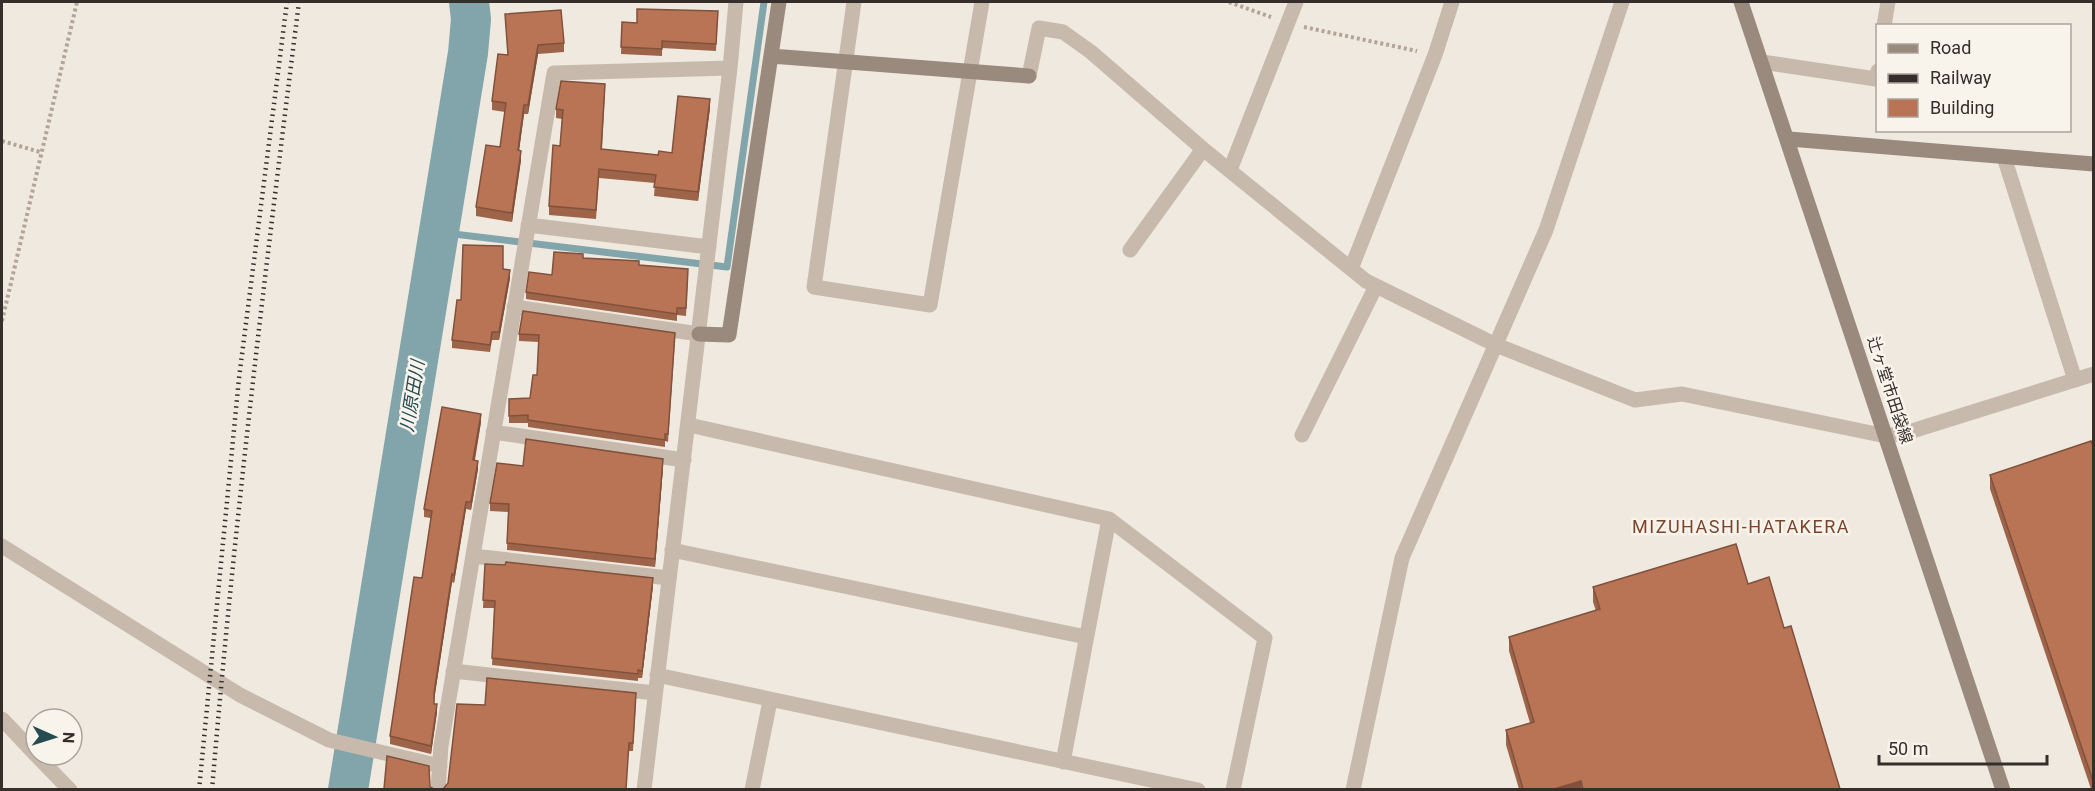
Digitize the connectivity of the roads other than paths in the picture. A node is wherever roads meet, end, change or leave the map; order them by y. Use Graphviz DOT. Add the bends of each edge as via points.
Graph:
graph roads {
  1 [pos="736,2"];
  2 [pos="779,2"];
  3 [pos="854,2"];
  4 [pos="982,2"];
  5 [pos="1296,2"];
  6 [pos="1452,2"];
  7 [pos="1622,2"];
  8 [pos="1741,2"];
  9 [pos="1888,2"];
  10 [pos="1884,24"];
  11 [pos="771,56"];
  12 [pos="846,62"];
  13 [pos="1762,62"];
  14 [pos="730,68"];
  15 [pos="970,71"];
  16 [pos="1876,79"];
  17 [pos="1789,139"];
  18 [pos="1203,149"];
  19 [pos="2004,157"];
  20 [pos="2094,164"];
  21 [pos="1230,170"];
  22 [pos="528,225"];
  23 [pos="709,247"];
  24 [pos="1130,250"];
  25 [pos="1351,270"];
  26 [pos="1376,286"];
  27 [pos="514,307"];
  28 [pos="699,333"];
  29 [pos="1496,345"];
  30 [pos="2094,374"];
  31 [pos="2075,380"];
  32 [pos="688,425"];
  33 [pos="493,432"];
  34 [pos="1302,435"];
  35 [pos="1886,436"];
  36 [pos="684,460"];
  37 [pos="1109,519"];
  38 [pos="2,546"];
  39 [pos="672,550"];
  40 [pos="473,556"];
  41 [pos="669,578"];
  42 [pos="1086,637"];
  43 [pos="453,671"];
  44 [pos="657,675"];
  45 [pos="655,693"];
  46 [pos="770,701"];
  47 [pos="2,718"];
  48 [pos="24,742"];
  49 [pos="1063,762"];
  50 [pos="440,766"];
  51 [pos="48,767"];
  52 [pos="70,789"];
  53 [pos="444,789"];
  54 [pos="644,789"];
  55 [pos="752,789"];
  56 [pos="1198,789"];
  57 [pos="1233,789"];
  58 [pos="1353,789"];
  59 [pos="2004,789"];
  1 -- 14 [label="street"];
  2 -- 11 [label="street"];
  3 -- 12 [label="street"];
  4 -- 15 [label="street"];
  5 -- 21 [label="street"];
  6 -- 25 [label="street"];
  7 -- 29 [label="street" via="1546,230"];
  8 -- 13 [label="street, 辻ヶ堂市田袋線"];
  9 -- 10 [label="street"];
  11 -- 12 [label="street"];
  11 -- 28 [label="street" via="729,335"];
  12 -- 15 [label="street"];
  12 -- 15 [label="street" via="814,287 930,305"];
  13 -- 16 [label="street"];
  13 -- 17 [label="street, 辻ヶ堂市田袋線"];
  14 -- 22 [label="street" via="554,73"];
  14 -- 23 [label="street"];
  15 -- 18 [label="street" via="1029,76 1039,28 1063,32"];
  17 -- 19 [label="street"];
  17 -- 35 [label="street, 辻ヶ堂市田袋線"];
  18 -- 21 [label="street"];
  18 -- 24 [label="street"];
  19 -- 20 [label="street"];
  19 -- 31 [label="street"];
  21 -- 25 [label="street"];
  22 -- 23 [label="street"];
  22 -- 27 [label="street"];
  23 -- 28 [label="street"];
  25 -- 26 [label="street"];
  26 -- 29 [label="street"];
  26 -- 34 [label="street"];
  27 -- 28 [label="street"];
  27 -- 33 [label="street"];
  28 -- 32 [label="street"];
  29 -- 35 [label="street" via="1635,400 1682,394"];
  29 -- 58 [label="street" via="1402,558"];
  30 -- 31 [label="street"];
  31 -- 35 [label="street"];
  32 -- 36 [label="street"];
  32 -- 37 [label="street"];
  33 -- 36 [label="street"];
  33 -- 40 [label="street"];
  35 -- 59 [label="street, 辻ヶ堂市田袋線"];
  36 -- 39 [label="street"];
  37 -- 42 [label="street"];
  37 -- 57 [label="street" via="1265,638"];
  38 -- 50 [label="street" via="260,705 329,740"];
  39 -- 41 [label="street"];
  39 -- 42 [label="street"];
  40 -- 41 [label="street"];
  40 -- 43 [label="street"];
  41 -- 44 [label="street"];
  42 -- 49 [label="street"];
  43 -- 45 [label="street"];
  43 -- 50 [label="street"];
  44 -- 45 [label="street"];
  44 -- 46 [label="street"];
  45 -- 54 [label="street"];
  46 -- 49 [label="street"];
  46 -- 55 [label="street"];
  47 -- 48 [label="street"];
  49 -- 56 [label="street"];
  50 -- 53 [label="street"];
  51 -- 52 [label="street"];
}
